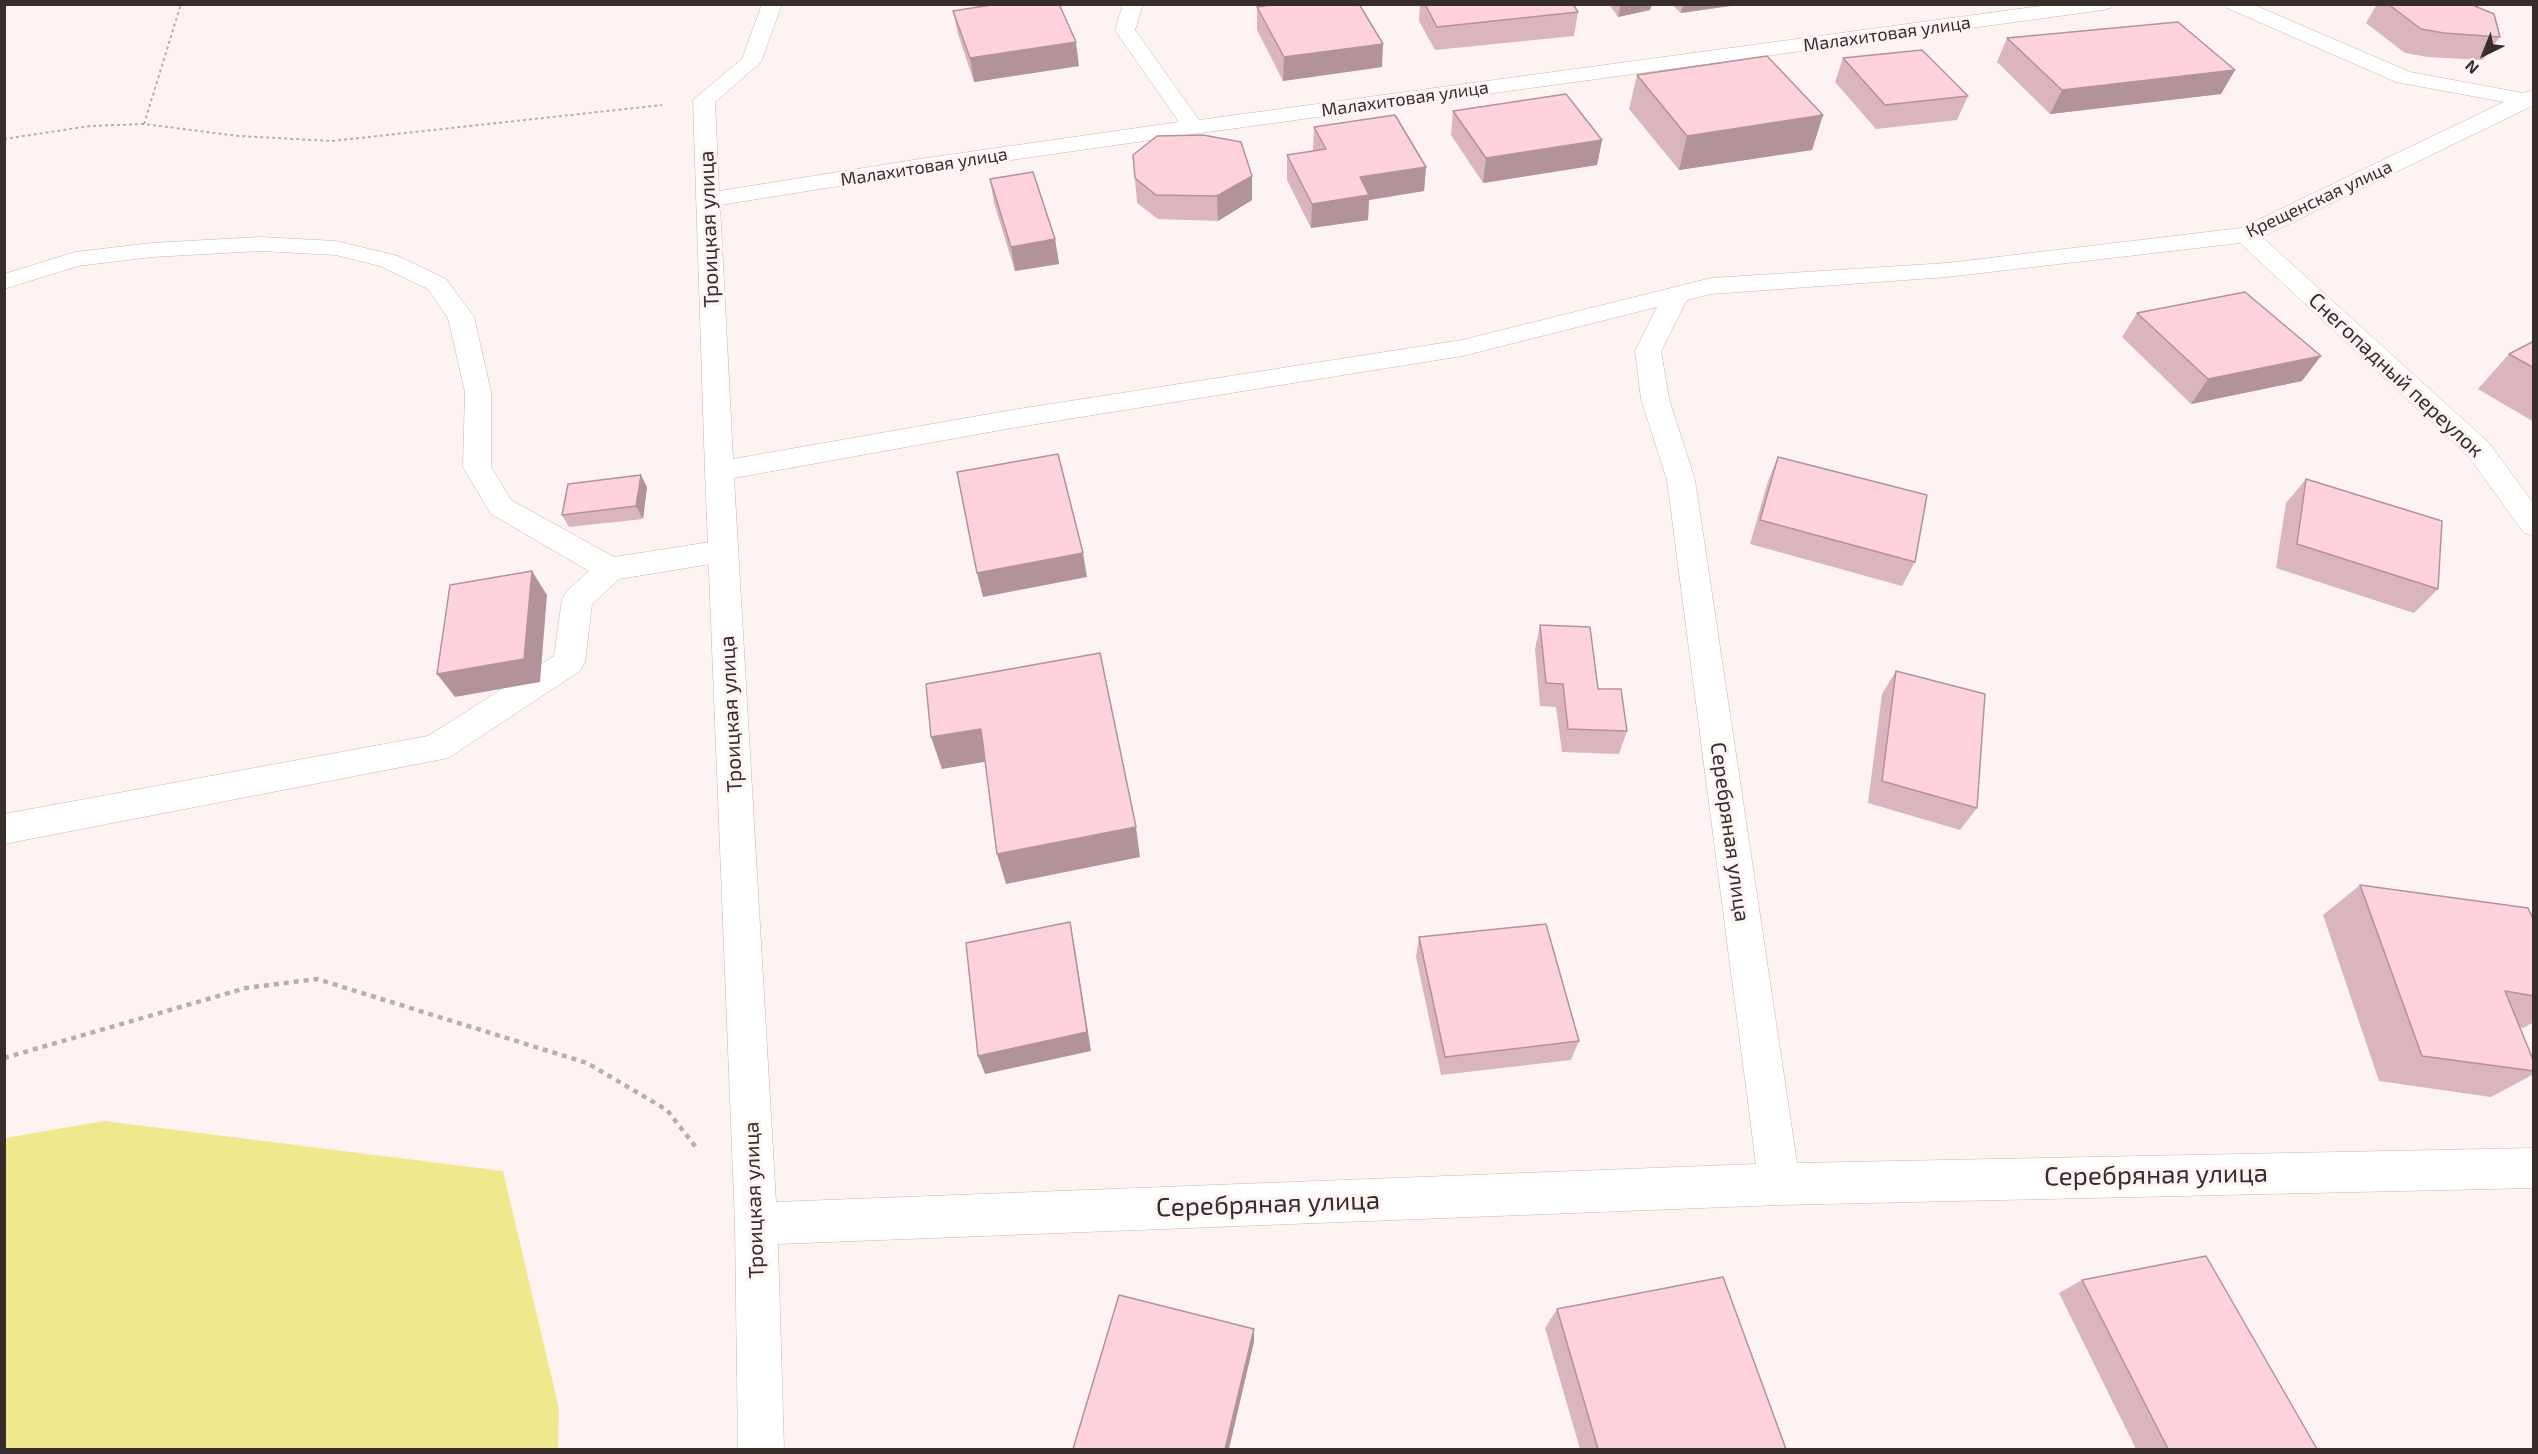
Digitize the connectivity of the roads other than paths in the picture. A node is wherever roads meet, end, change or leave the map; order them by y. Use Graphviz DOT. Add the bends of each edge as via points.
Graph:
graph roads {
  1 [pos="771,4"];
  2 [pos="1133,4"];
  3 [pos="2103,4"];
  4 [pos="2234,4"];
  5 [pos="2529,98"];
  6 [pos="1193,127"];
  7 [pos="708,200"];
  8 [pos="2246,235"];
  9 [pos="4,282"];
  10 [pos="1680,293"];
  11 [pos="719,471"];
  12 [pos="2534,526"];
  13 [pos="723,551"];
  14 [pos="610,569"];
  15 [pos="4,829"];
  16 [pos="2534,1168"];
  17 [pos="1779,1184"];
  18 [pos="756,1224"];
  19 [pos="761,1449"];
  1 -- 7 [label="street, Троицкая улица" via="751,62 704,100"];
  2 -- 6 [label="street" via="1125,30"];
  3 -- 6 [label="street, Малахитовая улица"];
  4 -- 5 [label="street" via="2404,77"];
  5 -- 8 [label="street, Крещенская улица"];
  6 -- 7 [label="street, Малахитовая улица"];
  7 -- 11 [label="street, Троицкая улица"];
  8 -- 10 [label="street, Крещенская улица" via="1947,270 1711,286"];
  8 -- 12 [label="street, Снегопадный переулок" via="2480,450"];
  9 -- 14 [label="street" via="75,259 249,244 336,248 389,261 437,284 461,317 478,392 477,466 501,507"];
  10 -- 11 [label="street, Крещенская улица" via="1462,348 1012,419"];
  10 -- 17 [label="street, Серебряная улица" via="1648,351 1655,399 1681,480"];
  11 -- 13 [label="street, Троицкая улица"];
  13 -- 14 [label="street"];
  13 -- 18 [label="street, Троицкая улица"];
  14 -- 15 [label="street" via="577,600 568,662 436,748"];
  16 -- 17 [label="street, Серебряная улица"];
  17 -- 18 [label="street, Серебряная улица"];
  18 -- 19 [label="street, Троицкая улица"];
}
